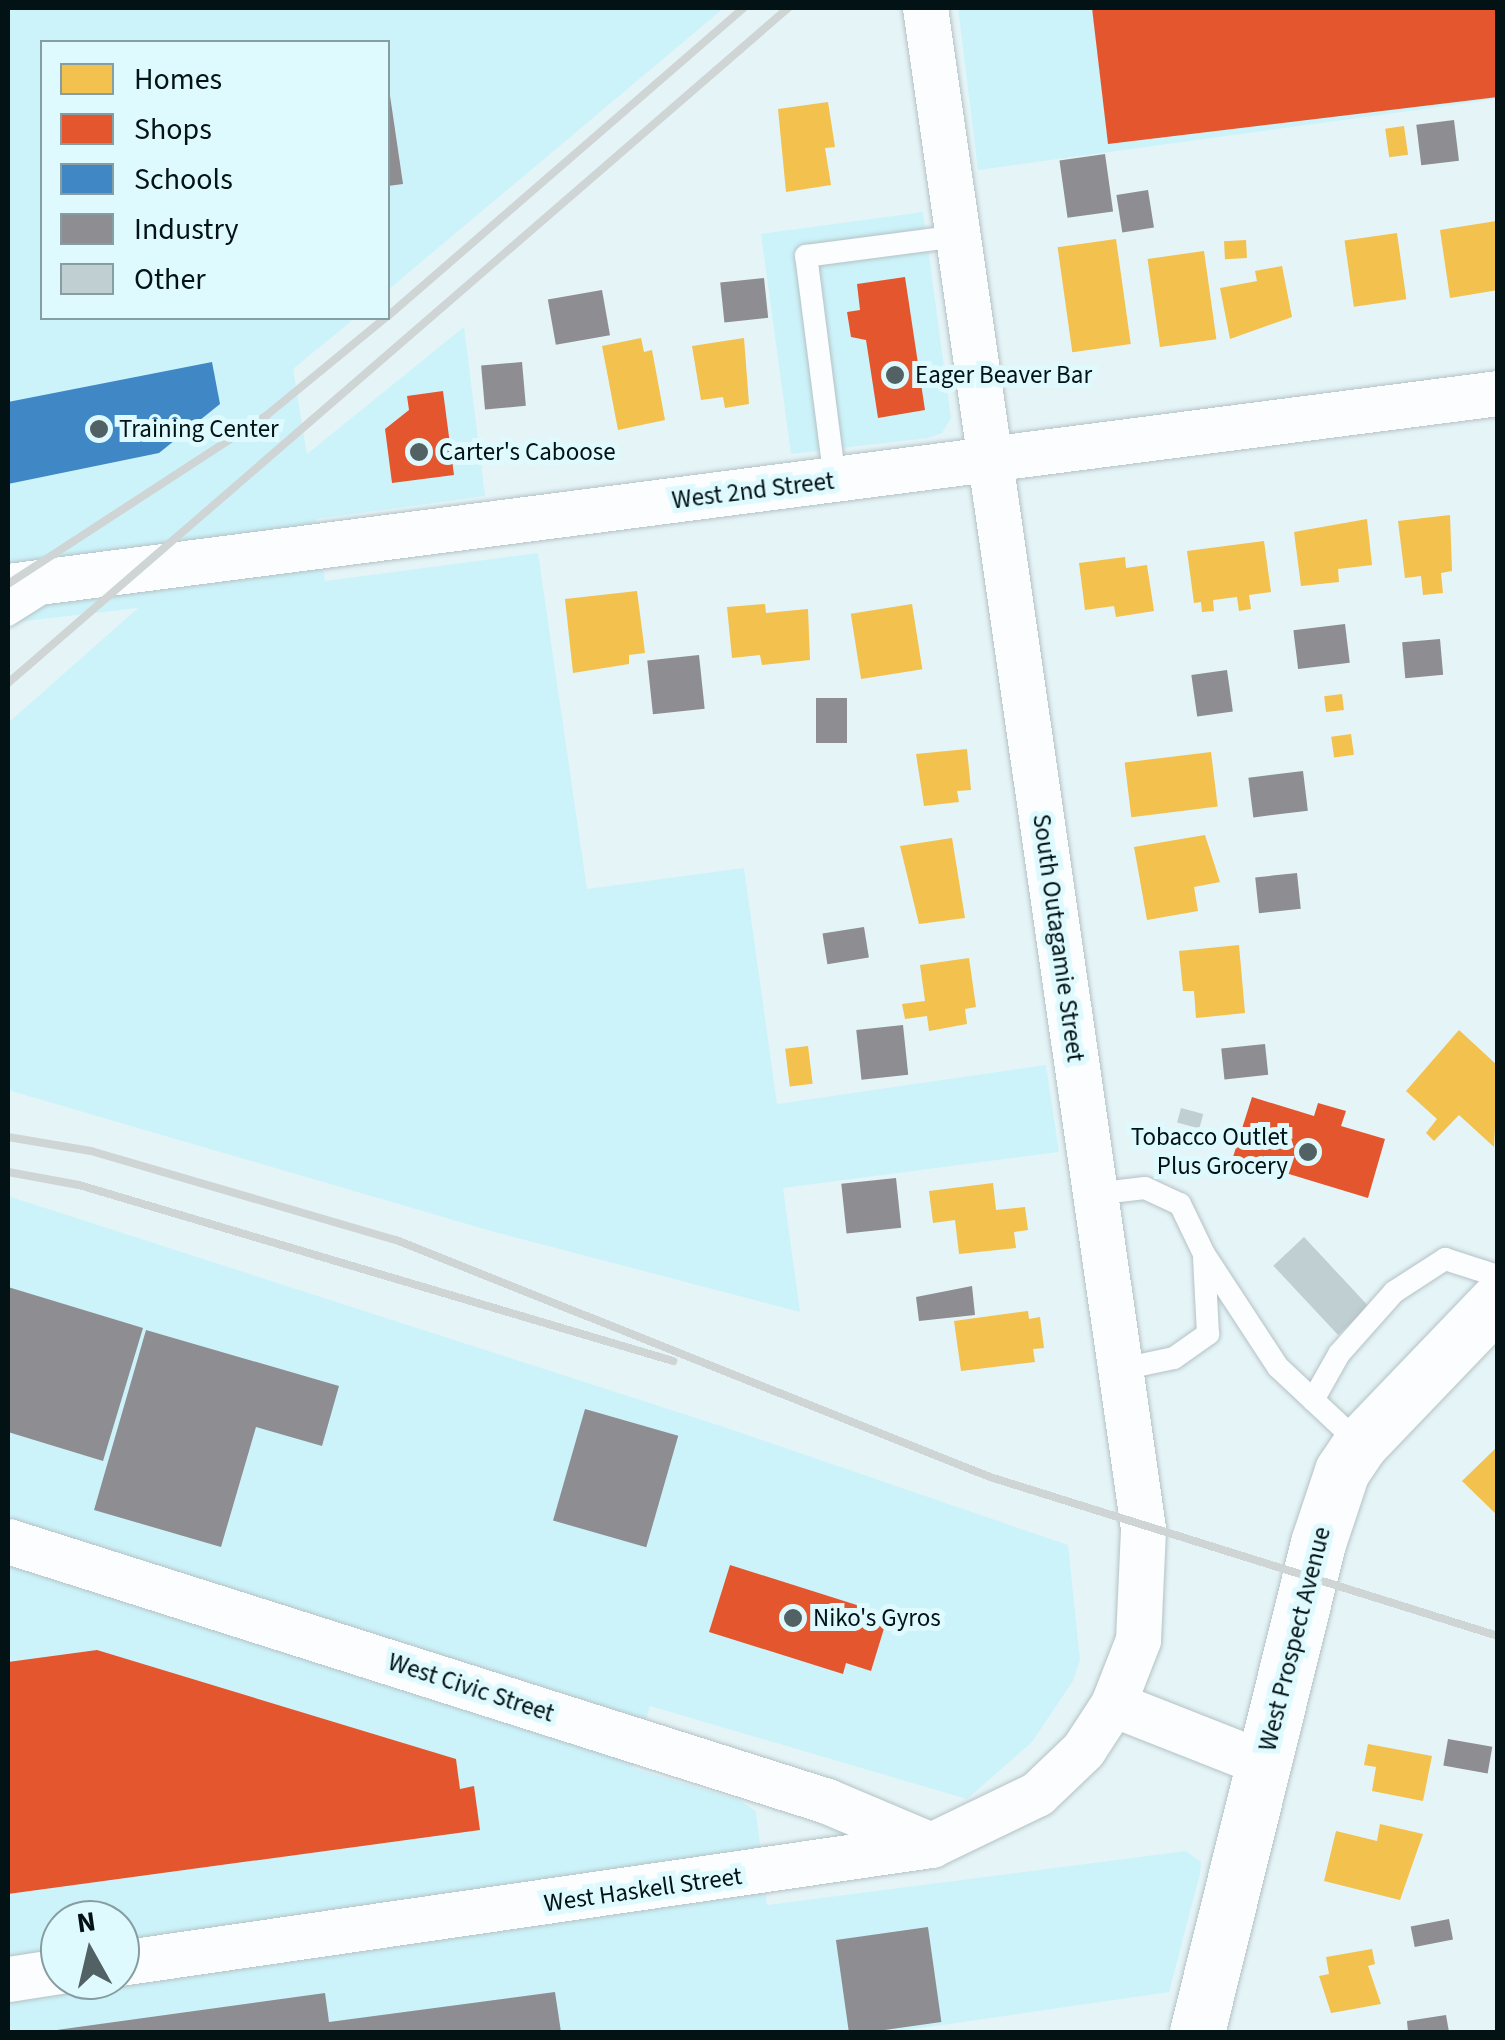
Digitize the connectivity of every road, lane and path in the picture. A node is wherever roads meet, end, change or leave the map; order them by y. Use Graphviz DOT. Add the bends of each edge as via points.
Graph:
graph roads {
  1 [pos="925,8"];
  2 [pos="958,236"];
  3 [pos="1498,393"];
  4 [pos="990,461"];
  5 [pos="835,480"];
  6 [pos="67,577"];
  7 [pos="8,586"];
  8 [pos="8,615"];
  9 [pos="1094,1194"];
  10 [pos="1204,1254"];
  11 [pos="1498,1276"];
  12 [pos="1498,1300"];
  13 [pos="1122,1368"];
  14 [pos="1313,1400"];
  15 [pos="1360,1444"];
  16 [pos="8,1541"];
  17 [pos="1113,1704"];
  18 [pos="1264,1762"];
  19 [pos="931,1846"];
  20 [pos="140,1960"];
  21 [pos="40,1975"];
  22 [pos="8,1979"];
  23 [pos="1197,2032"];
  1 -- 2 [label="street, South Outagamie Street"];
  2 -- 4 [label="street, South Outagamie Street"];
  2 -- 5 [label="lane" via="806,256"];
  3 -- 4 [label="street, West 2nd Street"];
  4 -- 5 [label="street, West 2nd Street"];
  4 -- 9 [label="street, South Outagamie Street"];
  5 -- 6 [label="street, West 2nd Street"];
  6 -- 7 [label="street, West 2nd Street"];
  6 -- 8 [label="lane"];
  9 -- 10 [label="lane" via="1144,1188 1180,1204"];
  9 -- 13 [label="street, South Outagamie Street"];
  10 -- 13 [label="lane" via="1208,1334 1174,1358"];
  10 -- 14 [label="lane" via="1278,1367"];
  11 -- 14 [label="lane" via="1445,1259 1394,1292 1339,1354"];
  12 -- 15 [label="main road, West Prospect Avenue"];
  13 -- 17 [label="street, South Outagamie Street" via="1145,1585 1138,1640"];
  14 -- 15 [label="lane"];
  15 -- 18 [label="main road, West Prospect Avenue" via="1328,1507"];
  16 -- 19 [label="street, West Civic Street" via="828,1801"];
  17 -- 18 [label="street"];
  17 -- 19 [label="street, West Haskell Street" via="1082,1750 1038,1794"];
  18 -- 23 [label="main road, West Prospect Avenue"];
  19 -- 20 [label="street, West Haskell Street"];
  21 -- 22 [label="street"];
}
